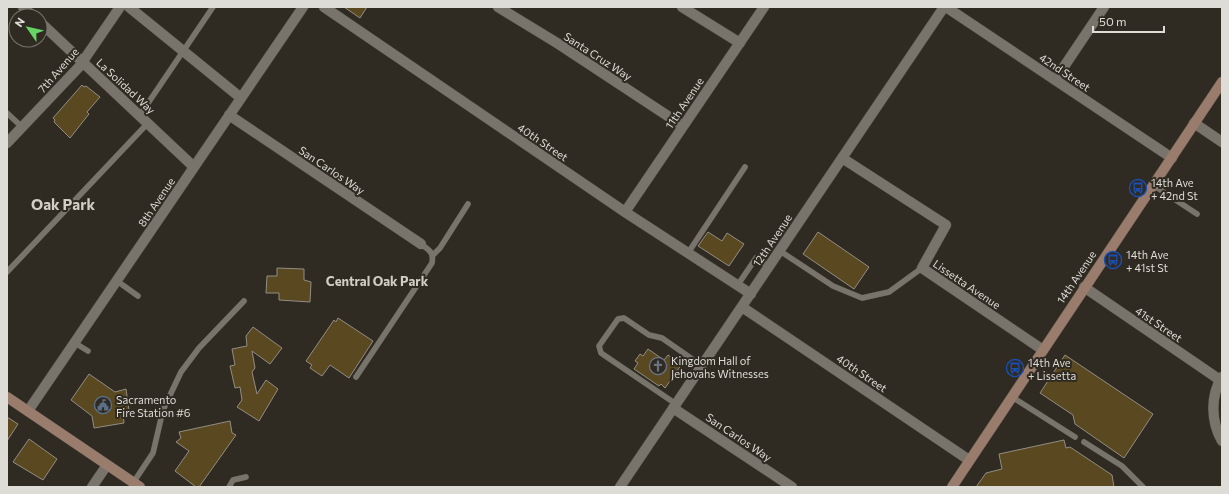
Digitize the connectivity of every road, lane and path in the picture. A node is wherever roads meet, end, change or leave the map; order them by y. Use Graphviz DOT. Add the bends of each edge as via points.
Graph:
graph roads {
  1 [pos="120,7"];
  2 [pos="129,7"];
  3 [pos="213,7"];
  4 [pos="303,7"];
  5 [pos="324,7"];
  6 [pos="498,7"];
  7 [pos="682,7"];
  8 [pos="764,7"];
  9 [pos="945,7"];
  10 [pos="1104,7"];
  11 [pos="48,29"];
  12 [pos="740,42"];
  13 [pos="184,51"];
  14 [pos="83,62"];
  15 [pos="1054,80"];
  16 [pos="1222,82"];
  17 [pos="241,98"];
  18 [pos="7,113"];
  19 [pos="229,115"];
  20 [pos="140,116"];
  21 [pos="148,123"];
  22 [pos="1194,123"];
  23 [pos="683,126"];
  24 [pos="22,127"];
  25 [pos="1222,142"];
  26 [pos="7,143"];
  27 [pos="842,158"];
  28 [pos="1172,158"];
  29 [pos="194,167"];
  30 [pos="745,167"];
  31 [pos="1153,184"];
  32 [pos="468,204"];
  33 [pos="625,212"];
  34 [pos="1197,214"];
  35 [pos="420,244"];
  36 [pos="780,251"];
  37 [pos="688,253"];
  38 [pos="433,255"];
  39 [pos="769,267"];
  40 [pos="922,268"];
  41 [pos="7,272"];
  42 [pos="117,281"];
  43 [pos="738,286"];
  44 [pos="1084,287"];
  45 [pos="750,294"];
  46 [pos="138,296"];
  47 [pos="244,301"];
  48 [pos="742,307"];
  49 [pos="75,343"];
  50 [pos="1043,350"];
  51 [pos="88,351"];
  52 [pos="702,366"];
  53 [pos="356,377"];
  54 [pos="1221,378"];
  55 [pos="7,397"];
  56 [pos="1012,397"];
  57 [pos="675,406"];
  58 [pos="28,411"];
  59 [pos="1075,437"];
  60 [pos="1222,441"];
  61 [pos="1084,442"];
  62 [pos="969,460"];
  63 [pos="107,465"];
  64 [pos="246,477"];
  65 [pos="137,485"];
  66 [pos="92,487"];
  67 [pos="229,487"];
  68 [pos="620,487"];
  69 [pos="792,487"];
  70 [pos="952,487"];
  71 [pos="1143,487"];
  1 -- 14 [label="street, 7th Avenue"];
  2 -- 13 [label="street"];
  3 -- 13 [label="lane"];
  4 -- 17 [label="street, 8th Avenue"];
  5 -- 33 [label="street, 40th Street"];
  6 -- 23 [label="street, Santa Cruz Way"];
  7 -- 12 [label="street"];
  8 -- 12 [label="street, 11th Avenue"];
  9 -- 15 [label="street, 42nd Street"];
  9 -- 27 [label="street, 12th Avenue"];
  10 -- 15 [label="street"];
  11 -- 14 [label="street, La Solidad Way"];
  12 -- 23 [label="street, 11th Avenue"];
  13 -- 17 [label="street"];
  13 -- 20 [label="lane"];
  14 -- 20 [label="street, La Solidad Way"];
  14 -- 24 [label="street, 7th Avenue"];
  15 -- 28 [label="street, 42nd Street"];
  16 -- 22 [label="street, 14th Avenue"];
  17 -- 19 [label="street, 8th Avenue"];
  18 -- 24 [label="lane"];
  19 -- 29 [label="street, 8th Avenue"];
  19 -- 35 [label="street, San Carlos Way"];
  20 -- 21 [label="street, La Solidad Way"];
  21 -- 29 [label="street, La Solidad Way"];
  21 -- 41 [label="lane"];
  22 -- 25 [label="street"];
  22 -- 28 [label="street, 14th Avenue"];
  23 -- 33 [label="street, 11th Avenue"];
  24 -- 26 [label="street, 7th Avenue"];
  27 -- 36 [label="street, 12th Avenue"];
  27 -- 40 [label="street, Lissetta Avenue" via="946,225"];
  28 -- 31 [label="street, 14th Avenue"];
  29 -- 42 [label="street, 8th Avenue"];
  30 -- 37 [label="lane"];
  31 -- 34 [label="lane"];
  31 -- 44 [label="street, 14th Avenue"];
  32 -- 38 [label="lane"];
  33 -- 37 [label="street, 40th Street"];
  35 -- 38 [label="lane"];
  36 -- 39 [label="street, 12th Avenue"];
  36 -- 40 [label="lane" via="833,286 862,298 889,292"];
  37 -- 43 [label="street, 40th Street"];
  38 -- 53 [label="lane" via="432,263"];
  39 -- 43 [label="lane" via="756,258"];
  39 -- 45 [label="street, 12th Avenue"];
  40 -- 50 [label="street, Lissetta Avenue"];
  42 -- 46 [label="lane"];
  42 -- 49 [label="street, 8th Avenue"];
  43 -- 45 [label="street, 40th Street"];
  44 -- 50 [label="street, 14th Avenue"];
  44 -- 54 [label="street, 41st Street"];
  45 -- 48 [label="street, 12th Avenue"];
  47 -- 65 [label="lane" via="181,372 163,410 153,453"];
  48 -- 52 [label="street, 12th Avenue"];
  48 -- 62 [label="street, 40th Street"];
  49 -- 51 [label="lane"];
  49 -- 58 [label="street, 8th Avenue"];
  50 -- 56 [label="street, 14th Avenue"];
  52 -- 57 [label="street, 12th Avenue"];
  52 -- 57 [label="lane" via="662,338 649,335 624,318 618,319 599,346 601,353"];
  54 -- 60 [label="street" via="1215,393 1214,413"];
  55 -- 58 [label="street"];
  56 -- 59 [label="lane"];
  56 -- 62 [label="street, 14th Avenue"];
  57 -- 68 [label="street, 12th Avenue"];
  57 -- 69 [label="street, San Carlos Way"];
  58 -- 63 [label="street"];
  61 -- 71 [label="lane" via="1122,466"];
  62 -- 70 [label="street, 14th Avenue"];
  63 -- 65 [label="street"];
  63 -- 66 [label="street"];
  64 -- 67 [label="lane" via="233,480"];
}
